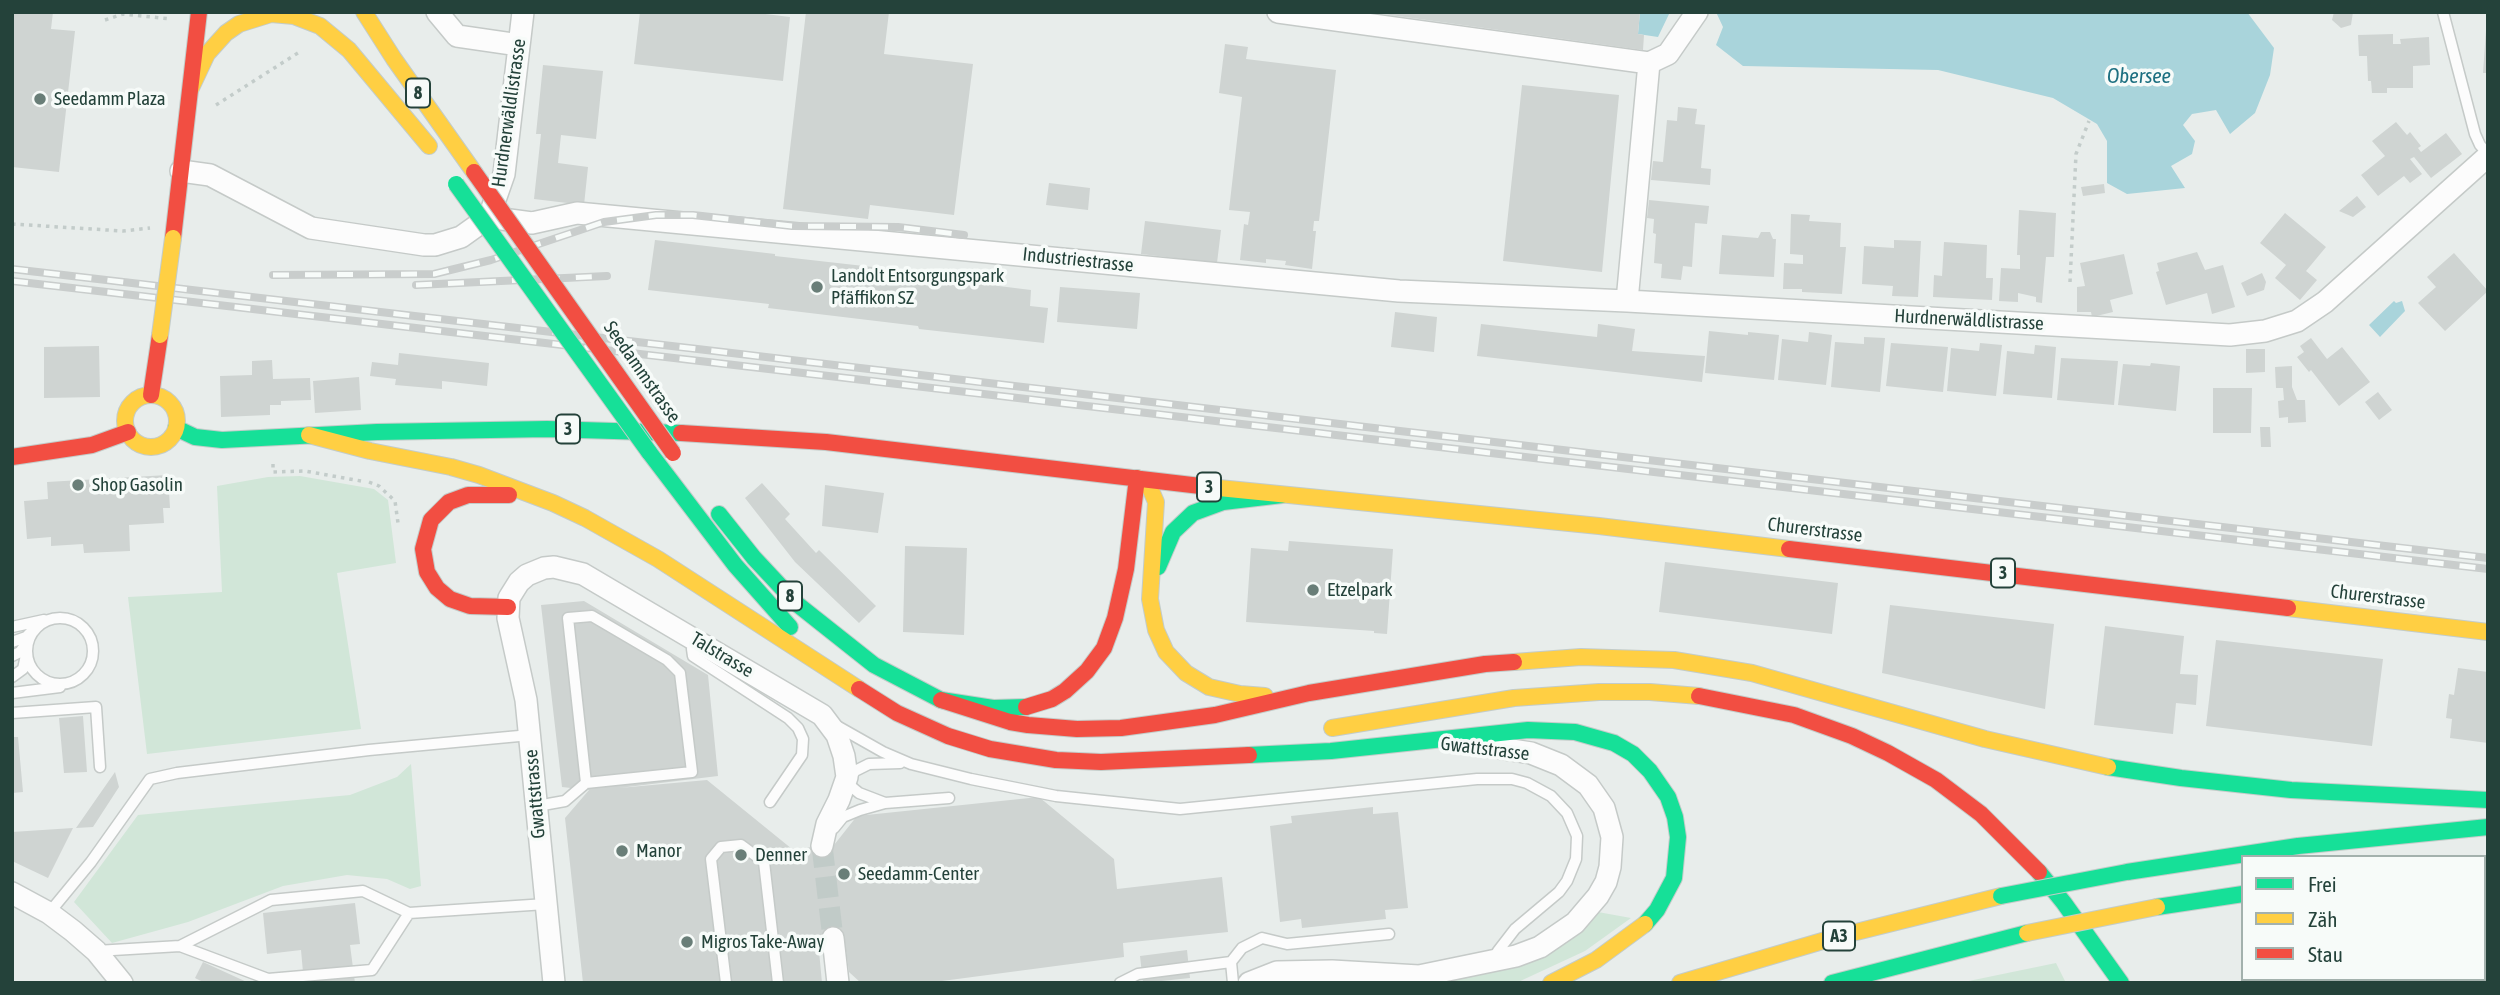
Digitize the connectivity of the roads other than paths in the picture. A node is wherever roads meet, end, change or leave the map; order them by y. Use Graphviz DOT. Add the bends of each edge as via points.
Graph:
graph roads {
  1 [pos="199,12"];
  2 [pos="364,12"];
  3 [pos="437,12"];
  4 [pos="523,12"];
  5 [pos="1278,12"];
  6 [pos="2443,12"];
  7 [pos="224,16"];
  8 [pos="1695,16"];
  9 [pos="246,21"];
  10 [pos="519,46"];
  11 [pos="368,48"];
  12 [pos="1649,63"];
  13 [pos="191,88"];
  14 [pos="2488,155"];
  15 [pos="181,171"];
  16 [pos="452,179"];
  17 [pos="489,217"];
  18 [pos="157,228"];
  19 [pos="173,234"];
  20 [pos="1626,300"];
  21 [pos="151,395"];
  22 [pos="176,428"];
  23 [pos="128,432"];
  24 [pos="309,435"];
  25 [pos="12,457"];
  26 [pos="677,458"];
  27 [pos="1137,478"];
  28 [pos="1282,495"];
  29 [pos="554,503"];
  30 [pos="711,505"];
  31 [pos="1150,599"];
  32 [pos="508,607"];
  33 [pos="50,619"];
  34 [pos="12,627"];
  35 [pos="2488,632"];
  36 [pos="696,640"];
  37 [pos="29,641"];
  38 [pos="12,642"];
  39 [pos="12,656"];
  40 [pos="12,677"];
  41 [pos="72,682"];
  42 [pos="1794,684"];
  43 [pos="853,687"];
  44 [pos="12,693"];
  45 [pos="1309,694"];
  46 [pos="941,699"];
  47 [pos="12,713"];
  48 [pos="822,715"];
  49 [pos="1887,727"];
  50 [pos="1311,732"];
  51 [pos="530,735"];
  52 [pos="1286,737"];
  53 [pos="1413,742"];
  54 [pos="1186,758"];
  55 [pos="911,764"];
  56 [pos="100,767"];
  57 [pos="586,783"];
  58 [pos="847,783"];
  59 [pos="949,798"];
  60 [pos="2488,800"];
  61 [pos="770,802"];
  62 [pos="885,803"];
  63 [pos="537,806"];
  64 [pos="2488,827"];
  65 [pos="822,846"];
  66 [pos="2063,868"];
  67 [pos="12,893"];
  68 [pos="2241,894"];
  69 [pos="546,904"];
  70 [pos="2241,905"];
  71 [pos="2158,907"];
  72 [pos="49,913"];
  73 [pos="409,913"];
  74 [pos="2110,929"];
  75 [pos="1389,934"];
  76 [pos="834,938"];
  77 [pos="180,946"];
  78 [pos="96,951"];
  79 [pos="1493,961"];
  80 [pos="1231,962"];
  81 [pos="1285,977"];
  82 [pos="1411,979"];
  83 [pos="122,983"];
  84 [pos="554,983"];
  85 [pos="726,983"];
  86 [pos="778,983"];
  87 [pos="838,983"];
  88 [pos="1120,983"];
  89 [pos="1233,983"];
  90 [pos="1252,983"];
  91 [pos="1551,983"];
  92 [pos="1680,983"];
  93 [pos="1832,983"];
  94 [pos="2121,983"];
  1 -- 13 [label="main road"];
  2 -- 26 [label="main road, Seedammstrasse / 8, bridge"];
  3 -- 10 [label="street" via="457,36"];
  4 -- 10 [label="street, Hurdnerwäldlistrasse"];
  5 -- 12 [label="street"];
  6 -- 14 [label="lane" via="2475,134"];
  7 -- 9 [label="main road"];
  8 -- 12 [label="street" via="1668,54"];
  9 -- 11 [label="main road" via="283,14 320,26 366,68 432,150"];
  9 -- 13 [label="main road" via="216,42"];
  10 -- 17 [label="street, Hurdnerwäldlistrasse" via="504,174"];
  12 -- 20 [label="street"];
  13 -- 15 [label="main road"];
  14 -- 20 [label="street, Hurdnerwäldlistrasse" via="2325,302 2297,321 2265,331 2230,335"];
  15 -- 17 [label="street" via="210,175 311,228 411,244 451,241"];
  15 -- 19 [label="main road"];
  16 -- 43 [label="main road, bridge" via="735,565 807,645"];
  17 -- 20 [label="street, Industriestrasse" via="532,223 577,213 1399,291"];
  18 -- 19 [label="lane"];
  19 -- 21 [label="main road, bridge"];
  21 -- 22 [label="main road" via="169,402"];
  21 -- 23 [label="main road" via="129,407"];
  22 -- 23 [label="main road" via="168,441 153,446 138,443"];
  22 -- 24 [label="main road, 3" via="208,439"];
  23 -- 25 [label="main road" via="92,445"];
  24 -- 27 [label="main road, 3" via="518,429 735,435"];
  24 -- 29 [label="main road" via="461,470"];
  27 -- 28 [label="main road, Churerstrasse / 3"];
  27 -- 31 [label="main road" via="1150,488 1156,502"];
  27 -- 46 [label="main road, 8" via="1118,607 1104,648 1087,671 1052,699 1024,707 993,708"];
  28 -- 31 [label="main road" via="1223,502 1193,513 1166,545"];
  28 -- 35 [label="main road, Churerstrasse / 3" via="1599,526"];
  29 -- 32 [label="main road" via="496,494 468,495 444,506 429,525 424,560 437,588 463,604"];
  29 -- 43 [label="main road" via="658,559"];
  30 -- 46 [label="main road, 8" via="780,587 830,632 889,674"];
  31 -- 45 [label="main road" via="1156,631 1167,652 1196,681 1252,696"];
  32 -- 36 [label="street, Talstrasse" via="513,589 527,575 544,568 565,568 595,580"];
  32 -- 51 [label="street, Gwattstrasse"];
  33 -- 34 [label="lane"];
  33 -- 37 [label="lane"];
  33 -- 41 [label="lane" via="73,620 89,635 93,646 89,668"];
  36 -- 48 [label="street, Talstrasse"];
  36 -- 61 [label="lane" via="693,656 798,728 802,755"];
  37 -- 38 [label="lane" via="26,637"];
  37 -- 39 [label="lane"];
  37 -- 40 [label="lane" via="23,669"];
  37 -- 41 [label="lane" via="28,662 33,672 41,679"];
  41 -- 44 [label="lane" via="49,690"];
  42 -- 45 [label="main road" via="1717,666 1581,657 1485,664"];
  42 -- 49 [label="main road"];
  42 -- 60 [label="main road" via="1985,739 2103,766 2291,790"];
  43 -- 54 [label="main road" via="926,727 1010,753 1078,762"];
  45 -- 46 [label="main road" via="1215,715 1098,729 1028,726"];
  47 -- 56 [label="lane" via="96,707"];
  48 -- 55 [label="lane" via="858,739"];
  48 -- 58 [label="street, Talstrasse" via="841,746"];
  50 -- 94 [label="main road" via="1464,705 1599,692 1710,697 1794,715 1888,753 1936,780 1981,814 2034,865"];
  51 -- 63 [label="street, Gwattstrasse"];
  51 -- 72 [label="lane" via="369,750 150,779"];
  52 -- 54 [label="main road"];
  53 -- 54 [label="main road"];
  53 -- 79 [label="street, Gwattstrasse" via="1508,749 1545,758 1588,785 1604,808 1613,852 1598,896 1575,923 1540,947"];
  53 -- 91 [label="main road" via="1528,730 1575,732 1603,738 1624,749 1662,786 1678,837 1669,889 1649,921 1629,938"];
  55 -- 58 [label="lane" via="869,764"];
  55 -- 79 [label="lane" via="1056,796 1180,809 1496,778 1527,783 1567,813 1577,836 1576,859 1559,892 1508,936"];
  57 -- 57 [label="lane" via="692,772 680,673 667,660 592,616 568,618"];
  57 -- 63 [label="lane" via="565,801"];
  58 -- 62 [label="lane"];
  58 -- 65 [label="street"];
  59 -- 62 [label="lane"];
  62 -- 65 [label="lane" via="843,817"];
  63 -- 69 [label="street, Gwattstrasse"];
  64 -- 92 [label="main road, A3, bridge" via="2272,849 2001,896 1836,937"];
  66 -- 74 [label="main road"];
  67 -- 72 [label="street"];
  68 -- 71 [label="main road, A3"];
  69 -- 73 [label="lane"];
  69 -- 84 [label="street, Gwattstrasse"];
  70 -- 71 [label="main road"];
  71 -- 93 [label="main road, A3, bridge" via="2027,933"];
  72 -- 78 [label="street"];
  73 -- 77 [label="lane" via="363,891 271,900"];
  73 -- 77 [label="lane" via="372,970 268,979"];
  75 -- 80 [label="lane" via="1287,944 1262,939 1242,948"];
  76 -- 87 [label="street"];
  77 -- 78 [label="lane"];
  78 -- 83 [label="street"];
  79 -- 82 [label="street, Gwattstrasse"];
  80 -- 88 [label="lane" via="1138,974"];
  80 -- 89 [label="lane"];
  81 -- 82 [label="street, Gwattstrasse" via="1332,971"];
  81 -- 90 [label="street, Gwattstrasse"];
  85 -- 86 [label="lane" via="711,859 721,848 741,845 764,862"];
}
